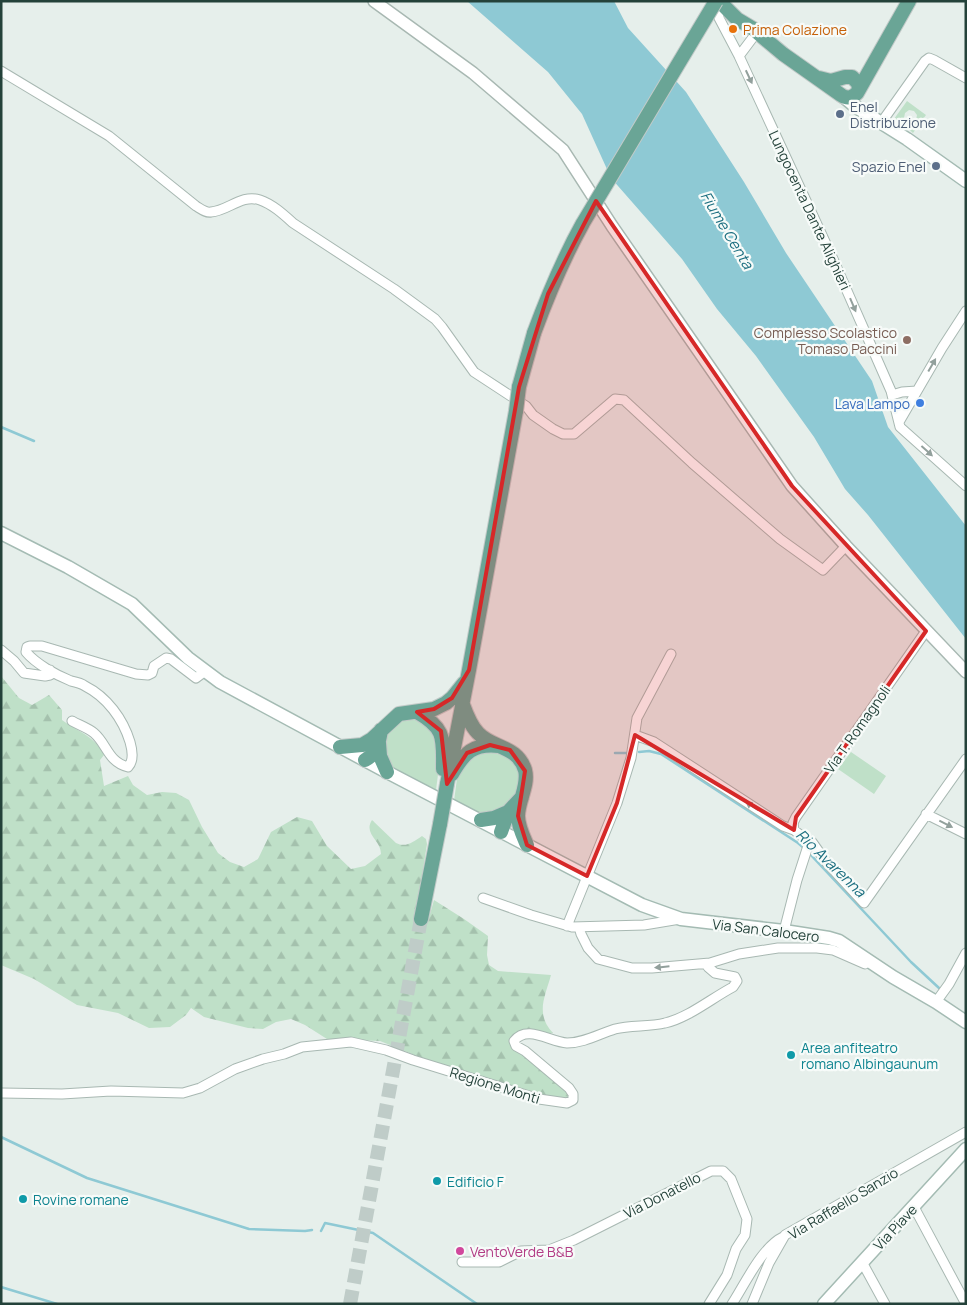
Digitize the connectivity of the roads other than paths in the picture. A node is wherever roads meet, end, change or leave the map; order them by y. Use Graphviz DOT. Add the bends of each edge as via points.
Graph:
graph roads {
  1 [pos="374,1"];
  2 [pos="717,1"];
  3 [pos="734,1"];
  4 [pos="909,1"];
  5 [pos="755,30"];
  6 [pos="739,56"];
  7 [pos="1,71"];
  8 [pos="966,78"];
  9 [pos="849,88"];
  10 [pos="881,123"];
  11 [pos="966,181"];
  12 [pos="966,311"];
  13 [pos="917,391"];
  14 [pos="892,395"];
  15 [pos="899,422"];
  16 [pos="966,486"];
  17 [pos="1,533"];
  18 [pos="846,546"];
  19 [pos="926,631"];
  20 [pos="1,650"];
  21 [pos="671,654"];
  22 [pos="50,670"];
  23 [pos="204,672"];
  24 [pos="966,672"];
  25 [pos="467,679"];
  26 [pos="462,702"];
  27 [pos="417,712"];
  28 [pos="72,721"];
  29 [pos="635,735"];
  30 [pos="377,737"];
  31 [pos="340,746"];
  32 [pos="503,747"];
  33 [pos="966,759"];
  34 [pos="365,760"];
  35 [pos="387,772"];
  36 [pos="447,784"];
  37 [pos="513,814"];
  38 [pos="926,814"];
  39 [pos="481,820"];
  40 [pos="794,830"];
  41 [pos="501,832"];
  42 [pos="966,834"];
  43 [pos="527,845"];
  44 [pos="808,846"];
  45 [pos="587,876"];
  46 [pos="483,898"];
  47 [pos="421,919"];
  48 [pos="681,919"];
  49 [pos="567,926"];
  50 [pos="579,927"];
  51 [pos="784,931"];
  52 [pos="966,953"];
  53 [pos="873,962"];
  54 [pos="710,963"];
  55 [pos="936,1002"];
  56 [pos="966,1022"];
  57 [pos="1,1093"];
  58 [pos="966,1132"];
  59 [pos="966,1149"];
  60 [pos="914,1207"];
  61 [pos="785,1236"];
  62 [pos="462,1262"];
  63 [pos="862,1262"];
  64 [pos="709,1304"];
  65 [pos="732,1304"];
  66 [pos="752,1304"];
  67 [pos="824,1304"];
  68 [pos="885,1304"];
  69 [pos="966,1304"];
  1 -- 18 [label="street" via="473,73 563,150 792,486"];
  2 -- 5 [label="main road"];
  2 -- 6 [label="street, Lungocenta Dante Alighieri" via="719,18"];
  2 -- 25 [label="main road, bridge" via="583,223 564,258 534,333 520,387"];
  3 -- 5 [label="main road"];
  4 -- 9 [label="main road" via="869,71"];
  5 -- 6 [label="street"];
  5 -- 9 [label="main road" via="817,78"];
  6 -- 14 [label="street, Lungocenta Dante Alighieri, one-way"];
  7 -- 18 [label="street" via="109,136 196,206 211,212 235,202 254,199 279,211 435,319 474,372 526,406 537,419 553,429 563,434 574,434 615,400 624,400 801,556 823,570"];
  8 -- 10 [label="street" via="929,58"];
  9 -- 10 [label="main road" via="856,107"];
  10 -- 11 [label="main road"];
  13 -- 12 [label="street, one-way"];
  13 -- 14 [label="street"];
  13 -- 15 [label="street"];
  14 -- 15 [label="street, Lungocenta Dante Alighieri"];
  15 -- 16 [label="street, one-way" via="900,427"];
  17 -- 23 [label="main road, Via San Calocero" via="132,604"];
  18 -- 19 [label="street"];
  19 -- 24 [label="street"];
  19 -- 40 [label="street, Via T. Romagnoli" via="796,817"];
  20 -- 22 [label="street" via="24,673 45,676 50,675"];
  21 -- 29 [label="street" via="637,718"];
  22 -- 23 [label="street" via="26,652 27,647 42,646 148,676 154,666 166,658 196,678"];
  22 -- 28 [label="street" via="85,685 108,703 117,714 130,743 131,764 128,767 120,765 95,734"];
  23 -- 31 [label="main road, Via San Calocero"];
  25 -- 26 [label="main road"];
  25 -- 27 [label="main road" via="446,703"];
  26 -- 32 [label="main road" via="478,734"];
  26 -- 36 [label="main road"];
  27 -- 30 [label="main road" via="399,714"];
  27 -- 36 [label="main road" via="440,731"];
  40 -- 29 [label="street, one-way" via="654,742"];
  29 -- 45 [label="street" via="617,803"];
  30 -- 31 [label="main road" via="362,744"];
  30 -- 34 [label="main road" via="371,757"];
  30 -- 35 [label="main road"];
  31 -- 34 [label="main road, Via San Calocero"];
  32 -- 36 [label="main road" via="490,745 467,753 460,759"];
  32 -- 37 [label="main road" via="519,758 525,771 522,796"];
  33 -- 38 [label="street"];
  34 -- 35 [label="main road, Via San Calocero"];
  35 -- 39 [label="main road, Via San Calocero"];
  36 -- 47 [label="main road, bridge"];
  37 -- 39 [label="main road"];
  37 -- 41 [label="main road" via="514,822"];
  37 -- 43 [label="main road"];
  38 -- 40 [label="street" via="864,903 827,864 812,842"];
  38 -- 42 [label="street, one-way"];
  39 -- 41 [label="main road, Via San Calocero"];
  41 -- 43 [label="main road, Via San Calocero"];
  43 -- 45 [label="main road, Via San Calocero"];
  44 -- 51 [label="street"];
  45 -- 48 [label="main road, Via San Calocero" via="642,905"];
  45 -- 49 [label="street"];
  46 -- 49 [label="street"];
  48 -- 50 [label="street" via="644,925"];
  48 -- 51 [label="main road, Via San Calocero"];
  49 -- 50 [label="street"];
  54 -- 50 [label="street, one-way" via="632,968 598,959 588,948"];
  51 -- 53 [label="main road, Via San Calocero" via="839,941"];
  52 -- 55 [label="street"];
  53 -- 54 [label="street" via="867,964 833,950 798,948 767,949"];
  53 -- 55 [label="main road, Via San Calocero"];
  54 -- 57 [label="street, Regione Monti" via="708,967 715,973 735,977 737,981 733,987 665,1023 615,1029 579,1042 566,1043 524,1033 518,1036 514,1041 516,1046 569,1088 573,1100 567,1103 539,1099 351,1042 295,1049 252,1062 183,1093"];
  55 -- 56 [label="main road, Via San Calocero"];
  58 -- 61 [label="street, Via Raffaello Sanzio"];
  59 -- 60 [label="main road, Via Piave"];
  60 -- 63 [label="main road, Via Piave"];
  60 -- 69 [label="street"];
  61 -- 65 [label="street" via="763,1254"];
  61 -- 66 [label="street, Via Raffaello Sanzio" via="769,1263"];
  62 -- 64 [label="street, Via Donatello" via="499,1262 521,1251 549,1250 717,1170 728,1174 747,1219 745,1235"];
  63 -- 67 [label="main road, Via Piave"];
  63 -- 68 [label="street"];
}
